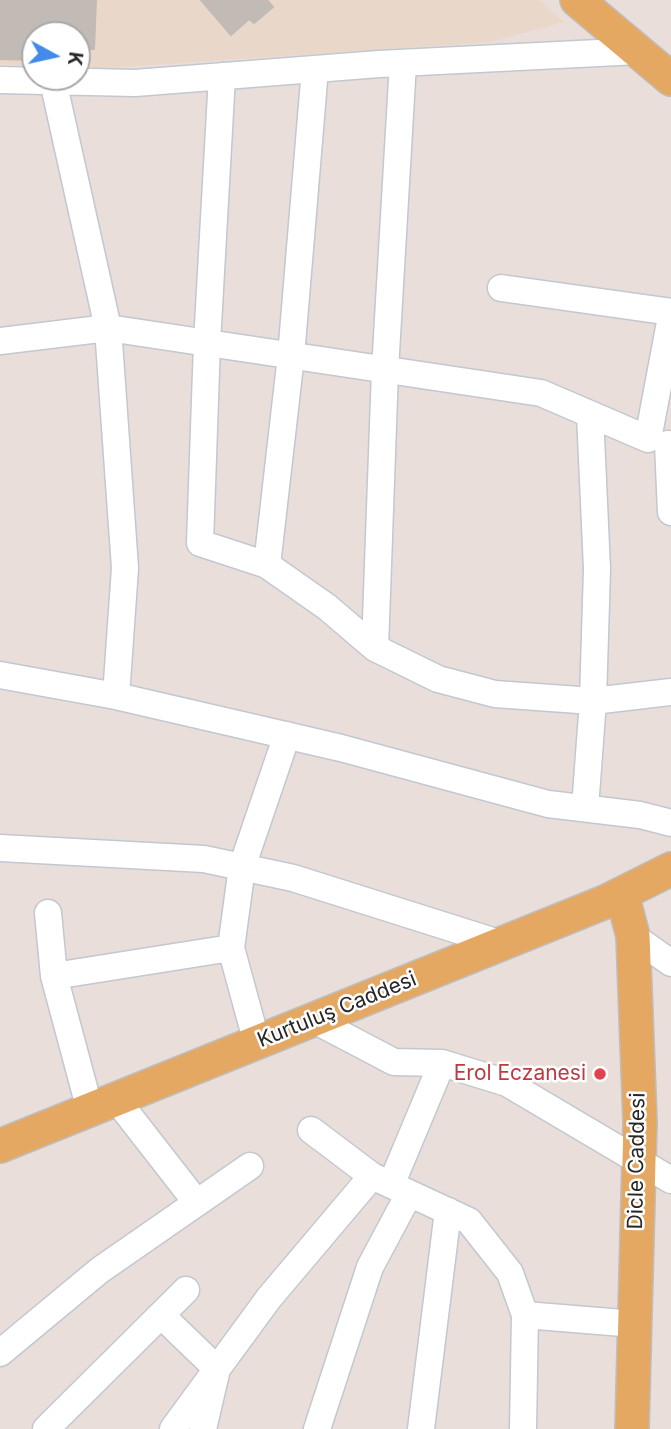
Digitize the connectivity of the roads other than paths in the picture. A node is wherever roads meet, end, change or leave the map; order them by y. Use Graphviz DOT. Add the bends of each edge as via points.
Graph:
graph roads {
  1 [pos="577,0"];
  2 [pos="638,51"];
  3 [pos="403,63"];
  4 [pos="315,69"];
  5 [pos="222,76"];
  6 [pos="671,79"];
  7 [pos="0,80"];
  8 [pos="21,80"];
  9 [pos="91,81"];
  10 [pos="55,91"];
  11 [pos="501,288"];
  12 [pos="671,314"];
  13 [pos="108,328"];
  14 [pos="0,341"];
  15 [pos="207,343"];
  16 [pos="291,356"];
  17 [pos="385,370"];
  18 [pos="590,414"];
  19 [pos="662,443"];
  20 [pos="671,512"];
  21 [pos="267,565"];
  22 [pos="375,648"];
  23 [pos="0,675"];
  24 [pos="671,692"];
  25 [pos="116,696"];
  26 [pos="593,701"];
  27 [pos="288,735"];
  28 [pos="585,808"];
  29 [pos="671,823"];
  30 [pos="0,848"];
  31 [pos="242,867"];
  32 [pos="671,869"];
  33 [pos="622,894"];
  34 [pos="48,913"];
  35 [pos="633,936"];
  36 [pos="502,944"];
  37 [pos="231,948"];
  38 [pos="671,963"];
  39 [pos="54,976"];
  40 [pos="314,1020"];
  41 [pos="257,1043"];
  42 [pos="442,1063"];
  43 [pos="103,1104"];
  44 [pos="311,1130"];
  45 [pos="0,1146"];
  46 [pos="639,1162"];
  47 [pos="250,1166"];
  48 [pos="671,1180"];
  49 [pos="391,1185"];
  50 [pos="197,1203"];
  51 [pos="448,1211"];
  52 [pos="186,1290"];
  53 [pos="161,1315"];
  54 [pos="525,1315"];
  55 [pos="635,1324"];
  56 [pos="0,1353"];
  57 [pos="217,1369"];
  58 [pos="46,1429"];
  59 [pos="173,1429"];
  60 [pos="203,1429"];
  61 [pos="317,1429"];
  62 [pos="421,1429"];
  63 [pos="523,1429"];
  64 [pos="632,1429"];
  1 -- 2 [label="main road"];
  2 -- 3 [label="street"];
  2 -- 6 [label="main road"];
  3 -- 4 [label="street"];
  3 -- 17 [label="street"];
  4 -- 5 [label="street"];
  4 -- 16 [label="street"];
  5 -- 9 [label="street"];
  5 -- 15 [label="street"];
  7 -- 8 [label="street"];
  10 -- 13 [label="street"];
  11 -- 12 [label="street"];
  12 -- 19 [label="street"];
  13 -- 14 [label="street"];
  13 -- 15 [label="street"];
  13 -- 25 [label="street" via="125,568"];
  15 -- 16 [label="street"];
  15 -- 21 [label="street" via="200,543"];
  16 -- 17 [label="street"];
  16 -- 21 [label="street"];
  17 -- 18 [label="street" via="541,393"];
  17 -- 22 [label="street"];
  18 -- 19 [label="street"];
  18 -- 26 [label="street" via="597,569"];
  19 -- 20 [label="street"];
  21 -- 22 [label="street"];
  22 -- 26 [label="street" via="438,679 495,694"];
  23 -- 25 [label="street"];
  24 -- 26 [label="street"];
  25 -- 27 [label="street"];
  26 -- 28 [label="street"];
  27 -- 28 [label="street" via="548,804"];
  27 -- 31 [label="street"];
  28 -- 29 [label="street"];
  30 -- 31 [label="street" via="204,859"];
  31 -- 36 [label="street" via="293,878"];
  31 -- 37 [label="street"];
  32 -- 33 [label="main road, Kurtuluş Caddesi"];
  33 -- 35 [label="main road, Dicle Caddesi"];
  33 -- 36 [label="main road, Kurtuluş Caddesi"];
  34 -- 39 [label="street"];
  35 -- 38 [label="street"];
  35 -- 46 [label="main road, Dicle Caddesi"];
  36 -- 40 [label="main road, Kurtuluş Caddesi"];
  37 -- 39 [label="street"];
  37 -- 41 [label="street"];
  39 -- 43 [label="street"];
  40 -- 41 [label="main road, Kurtuluş Caddesi"];
  40 -- 42 [label="street" via="394,1062"];
  41 -- 43 [label="main road, Kurtuluş Caddesi"];
  42 -- 46 [label="street" via="507,1083"];
  42 -- 49 [label="street"];
  43 -- 45 [label="main road, Kurtuluş Caddesi"];
  43 -- 50 [label="street"];
  44 -- 49 [label="street"];
  46 -- 48 [label="street"];
  46 -- 55 [label="main road, Dicle Caddesi"];
  47 -- 50 [label="street"];
  49 -- 51 [label="street"];
  49 -- 57 [label="street" via="269,1298"];
  49 -- 61 [label="street"];
  50 -- 56 [label="street" via="100,1270"];
  51 -- 54 [label="street" via="468,1221 510,1273"];
  51 -- 62 [label="street"];
  52 -- 53 [label="street"];
  53 -- 57 [label="street"];
  53 -- 58 [label="street"];
  54 -- 55 [label="street"];
  54 -- 63 [label="street"];
  55 -- 64 [label="main road, Dicle Caddesi"];
  57 -- 59 [label="street"];
  57 -- 60 [label="street"];
}
